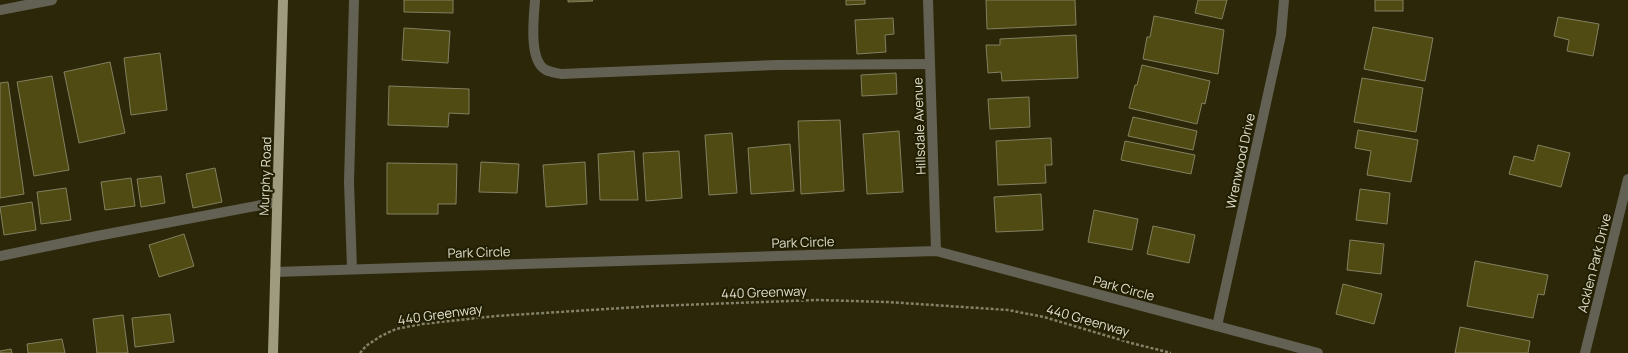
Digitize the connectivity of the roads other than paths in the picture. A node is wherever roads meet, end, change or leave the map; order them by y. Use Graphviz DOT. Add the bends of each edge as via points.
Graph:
graph roads {
  1 [pos="52,0"];
  2 [pos="283,0"];
  3 [pos="354,0"];
  4 [pos="535,0"];
  5 [pos="928,0"];
  6 [pos="1284,0"];
  7 [pos="0,10"];
  8 [pos="930,64"];
  9 [pos="1628,179"];
  10 [pos="277,202"];
  11 [pos="936,251"];
  12 [pos="0,256"];
  13 [pos="352,269"];
  14 [pos="275,272"];
  15 [pos="1217,326"];
  16 [pos="273,353"];
  17 [pos="1318,353"];
  18 [pos="1584,353"];
  1 -- 7 [label="street"];
  2 -- 10 [label="main road, Murphy Road"];
  3 -- 13 [label="street" via="349,182"];
  4 -- 8 [label="street" via="533,35 537,60 545,70 561,74 776,65"];
  5 -- 8 [label="street, Hillsdale Avenue"];
  6 -- 15 [label="street, Wrenwood Drive" via="1281,35"];
  8 -- 11 [label="street, Hillsdale Avenue"];
  9 -- 18 [label="street, Acklen Park Drive"];
  10 -- 12 [label="street"];
  10 -- 14 [label="main road, Murphy Road"];
  11 -- 13 [label="street, Park Circle"];
  11 -- 15 [label="street, Park Circle"];
  13 -- 14 [label="street, Park Circle"];
  14 -- 16 [label="main road, Murphy Road"];
  15 -- 17 [label="street, Park Circle"];
}
